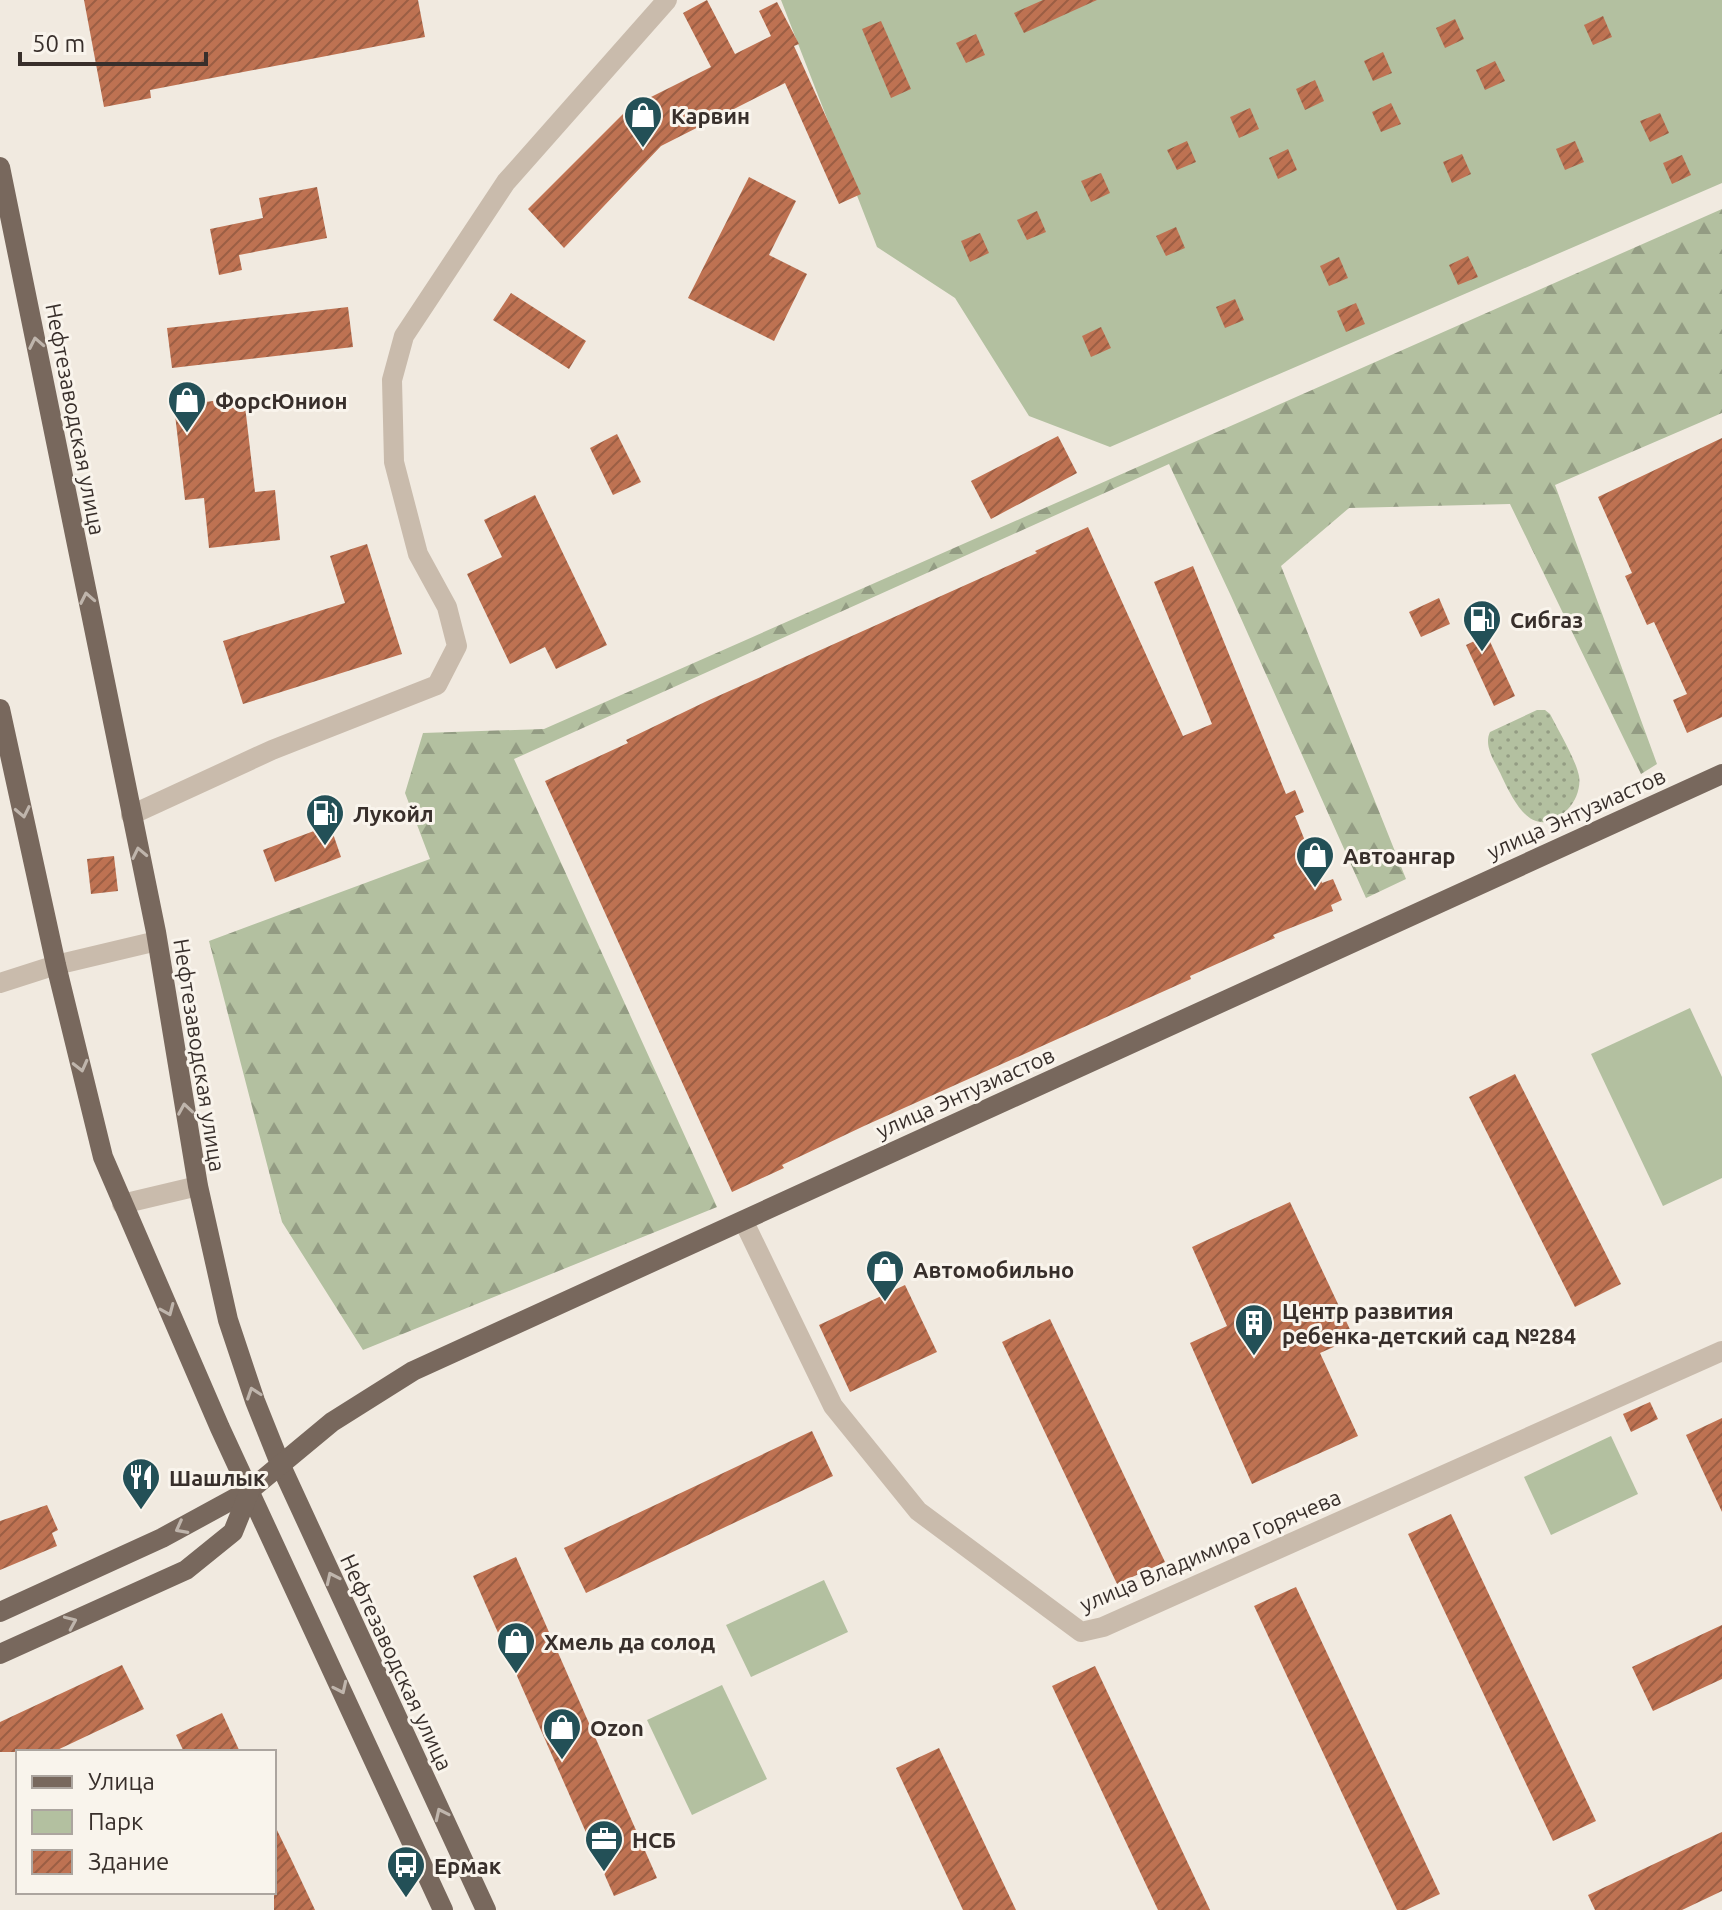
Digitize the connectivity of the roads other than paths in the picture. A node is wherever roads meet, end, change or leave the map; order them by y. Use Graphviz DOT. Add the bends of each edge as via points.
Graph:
graph roads {
  1 [pos="667,0"];
  2 [pos="0,167"];
  3 [pos="0,709"];
  4 [pos="1722,774"];
  5 [pos="131,815"];
  6 [pos="157,941"];
  7 [pos="56,965"];
  8 [pos="0,983"];
  9 [pos="198,1186"];
  10 [pos="122,1204"];
  11 [pos="744,1222"];
  12 [pos="1722,1351"];
  13 [pos="281,1466"];
  14 [pos="250,1490"];
  15 [pos="0,1612"];
  16 [pos="0,1654"];
  17 [pos="443,1910"];
  18 [pos="486,1910"];
  1 -- 5 [label="street" via="506,182 404,336 392,380 394,462 418,554 447,607 457,646 437,685 272,750"];
  5 -- 2 [label="main road, Нефтезаводская улица, one-way"];
  3 -- 7 [label="main road, one-way"];
  4 -- 11 [label="main road, улица Энтузиастов"];
  6 -- 5 [label="main road, Нефтезаводская улица, one-way"];
  6 -- 7 [label="street"];
  9 -- 6 [label="main road, Нефтезаводская улица, one-way"];
  7 -- 8 [label="street"];
  7 -- 10 [label="main road, one-way" via="103,1157"];
  9 -- 10 [label="street"];
  13 -- 9 [label="main road, Нефтезаводская улица, one-way" via="228,1320"];
  10 -- 14 [label="main road, one-way"];
  11 -- 12 [label="street, улица Владимира Горячева" via="833,1406 918,1511 1081,1632"];
  11 -- 13 [label="main road, улица Энтузиастов" via="413,1371 332,1422"];
  13 -- 14 [label="main road, улица Энтузиастов"];
  18 -- 13 [label="main road, Нефтезаводская улица, one-way"];
  14 -- 15 [label="main road, улица Энтузиастов, one-way" via="162,1538"];
  16 -- 14 [label="main road, one-way" via="186,1570 233,1532"];
  14 -- 17 [label="main road, one-way"];
}
